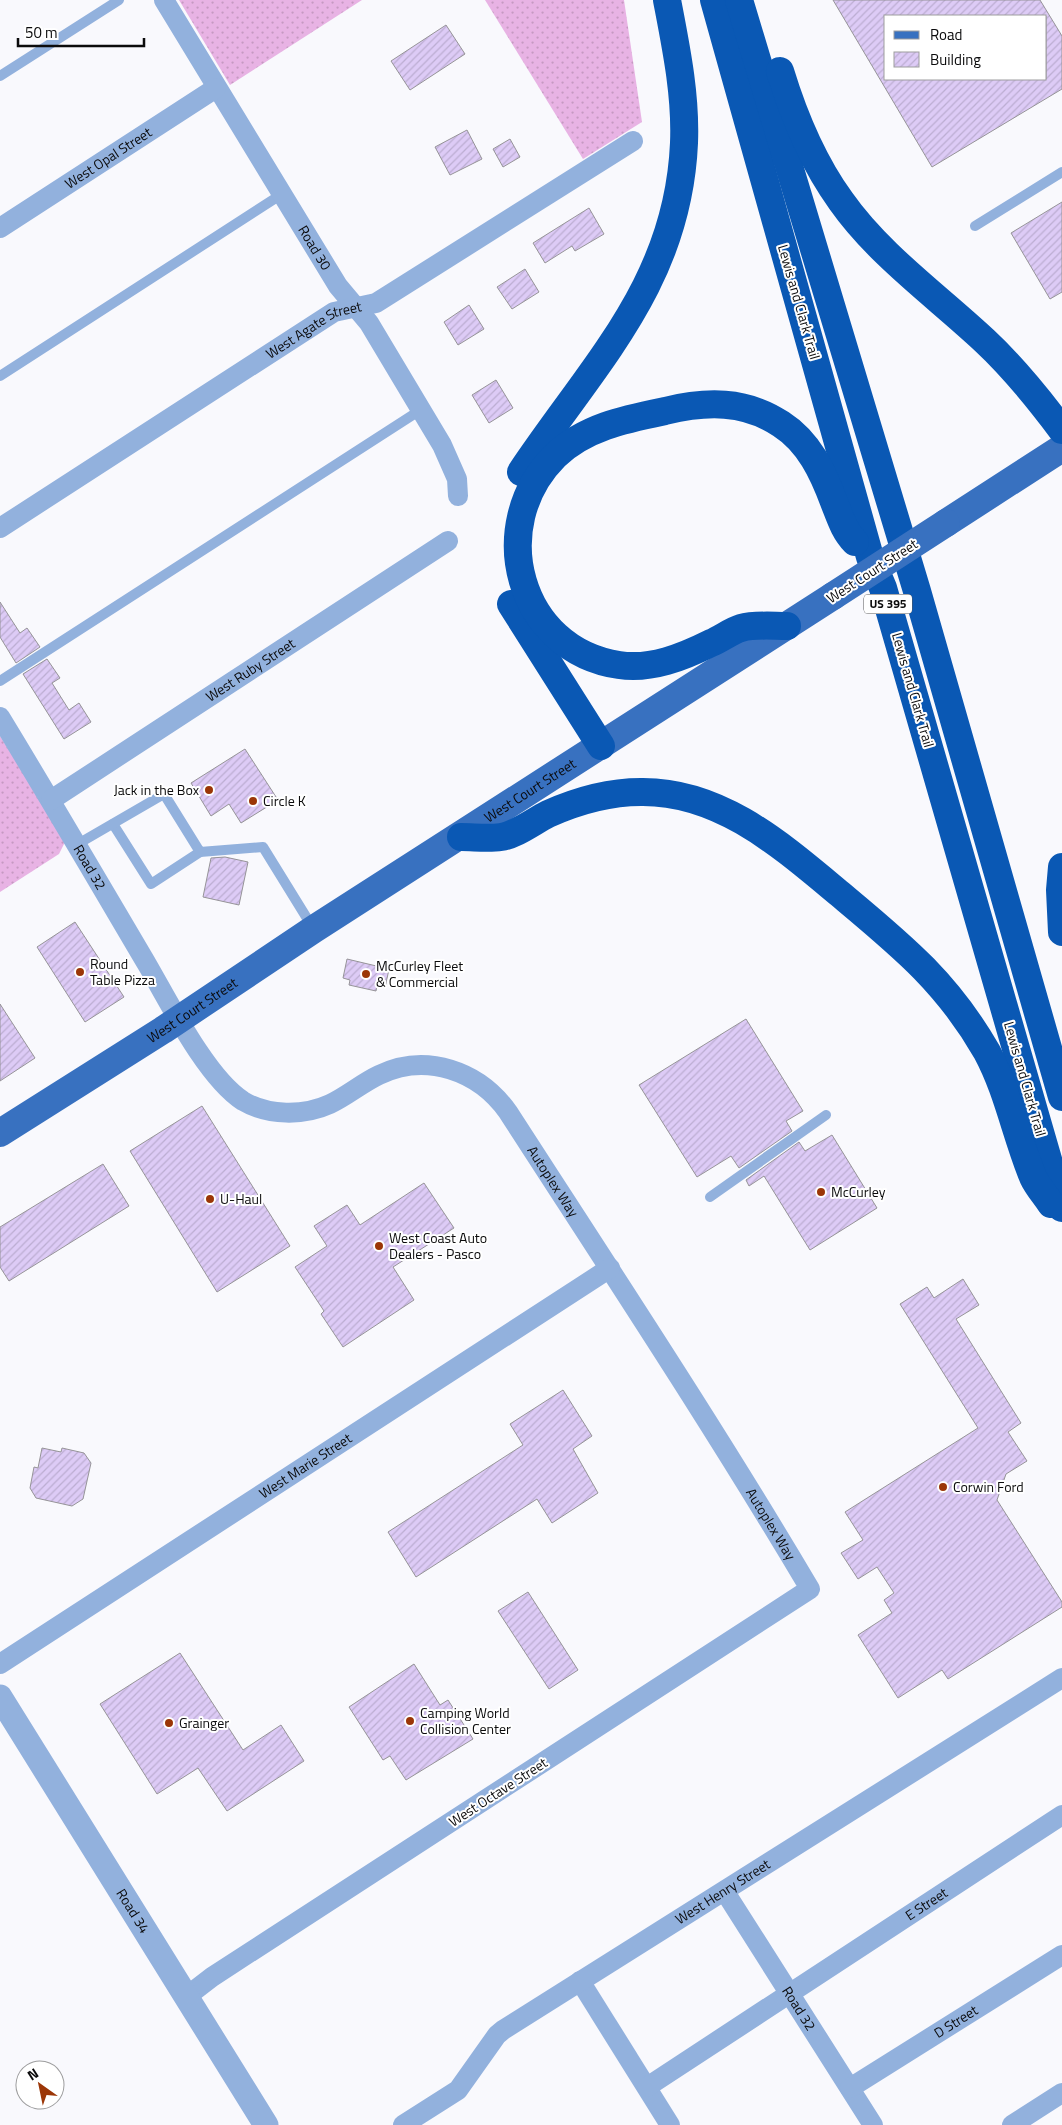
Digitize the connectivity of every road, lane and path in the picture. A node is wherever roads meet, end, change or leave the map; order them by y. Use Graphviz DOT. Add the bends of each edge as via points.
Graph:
graph roads {
  1 [pos="118,0"];
  2 [pos="164,0"];
  3 [pos="667,0"];
  4 [pos="714,0"];
  5 [pos="739,0"];
  6 [pos="757,0"];
  7 [pos="0,76"];
  8 [pos="216,88"];
  9 [pos="633,140"];
  10 [pos="1062,172"];
  11 [pos="282,194"];
  12 [pos="975,226"];
  13 [pos="0,228"];
  14 [pos="356,308"];
  15 [pos="0,376"];
  16 [pos="422,409"];
  17 [pos="1062,430"];
  18 [pos="1062,448"];
  19 [pos="458,496"];
  20 [pos="0,528"];
  21 [pos="448,541"];
  22 [pos="870,557"];
  23 [pos="787,626"];
  24 [pos="0,681"];
  25 [pos="0,716"];
  26 [pos="601,746"];
  27 [pos="51,800"];
  28 [pos="113,824"];
  29 [pos="461,837"];
  30 [pos="76,845"];
  31 [pos="200,852"];
  32 [pos="1062,867"];
  33 [pos="314,929"];
  34 [pos="1062,932"];
  35 [pos="179,1020"];
  36 [pos="1062,1097"];
  37 [pos="826,1115"];
  38 [pos="0,1132"];
  39 [pos="710,1197"];
  40 [pos="1062,1208"];
  41 [pos="1062,1221"];
  42 [pos="610,1268"];
  43 [pos="810,1589"];
  44 [pos="0,1664"];
  45 [pos="1062,1678"];
  46 [pos="0,1697"];
  47 [pos="1062,1815"];
  48 [pos="725,1892"];
  49 [pos="1062,1955"];
  50 [pos="580,1981"];
  51 [pos="790,1993"];
  52 [pos="186,1997"];
  53 [pos="647,2087"];
  54 [pos="850,2088"];
  55 [pos="1062,2093"];
  56 [pos="266,2125"];
  57 [pos="403,2125"];
  58 [pos="670,2125"];
  59 [pos="873,2125"];
  60 [pos="1012,2125"];
  1 -- 7 [label="lane"];
  2 -- 8 [label="street, Road 30"];
  3 -- 26 [label="highway" via="683,104 684,142 682,174 671,222 646,291 630,319 511,488 499,527 499,567 511,605"];
  4 -- 22 [label="highway, Lewis and Clark Trail / US 395"];
  5 -- 36 [label="highway, Lewis and Clark Trail / US 395" via="914,582"];
  6 -- 17 [label="highway" via="791,106 812,155 841,202 888,253 1016,371"];
  8 -- 11 [label="street, Road 30"];
  8 -- 13 [label="street, West Opal Street"];
  9 -- 14 [label="street, West Agate Street" via="376,303"];
  10 -- 12 [label="lane"];
  11 -- 14 [label="street, Road 30" via="338,286"];
  11 -- 15 [label="lane"];
  14 -- 16 [label="street, Road 30" via="369,323"];
  14 -- 20 [label="street, West Agate Street" via="334,312"];
  16 -- 19 [label="street, Road 30" via="452,464"];
  16 -- 24 [label="lane"];
  18 -- 23 [label="main road, West Court Street, bridge"];
  21 -- 27 [label="street, West Ruby Street"];
  22 -- 23 [label="highway" via="846,533 826,481 807,448 782,424 748,408 711,403 690,405 606,425 572,442 556,455 530,489 517,532 520,578 539,615 576,650 619,665 638,666 683,656 742,628"];
  22 -- 40 [label="highway, Lewis and Clark Trail / US 395" via="889,608"];
  23 -- 26 [label="main road, West Court Street"];
  25 -- 27 [label="street, Road 32"];
  26 -- 29 [label="main road, West Court Street"];
  27 -- 30 [label="street, Road 32"];
  28 -- 30 [label="lane"];
  28 -- 31 [label="lane" via="164,794"];
  28 -- 31 [label="lane" via="151,884"];
  29 -- 33 [label="main road, West Court Street"];
  29 -- 41 [label="highway" via="503,837 572,804 596,797 642,792 685,797 708,804 753,826 789,851 897,941 947,993 987,1054 1034,1178"];
  30 -- 35 [label="street, Road 32"];
  31 -- 33 [label="lane" via="263,847"];
  32 -- 34 [label="highway"];
  33 -- 35 [label="main road, West Court Street"];
  35 -- 38 [label="main road, West Court Street"];
  35 -- 42 [label="street, Autoplex Way" via="212,1070 234,1094 252,1105 278,1112 315,1110 380,1074 411,1066 453,1069 474,1079 501,1102"];
  37 -- 39 [label="lane"];
  42 -- 43 [label="street, Autoplex Way" via="758,1500"];
  42 -- 44 [label="street, West Marie Street"];
  43 -- 52 [label="street, West Octave Street"];
  45 -- 48 [label="street, West Henry Street"];
  46 -- 52 [label="street, Road 34"];
  47 -- 51 [label="street, E Street"];
  48 -- 50 [label="street, West Henry Street"];
  48 -- 51 [label="street, Road 32"];
  49 -- 54 [label="street, D Street"];
  50 -- 53 [label="street"];
  50 -- 57 [label="street, West Henry Street" via="497,2035 458,2090"];
  51 -- 53 [label="street, E Street"];
  51 -- 54 [label="street, Road 32"];
  52 -- 56 [label="street, Road 34"];
  53 -- 58 [label="street"];
  54 -- 59 [label="street, Road 32"];
  55 -- 60 [label="street"];
}
